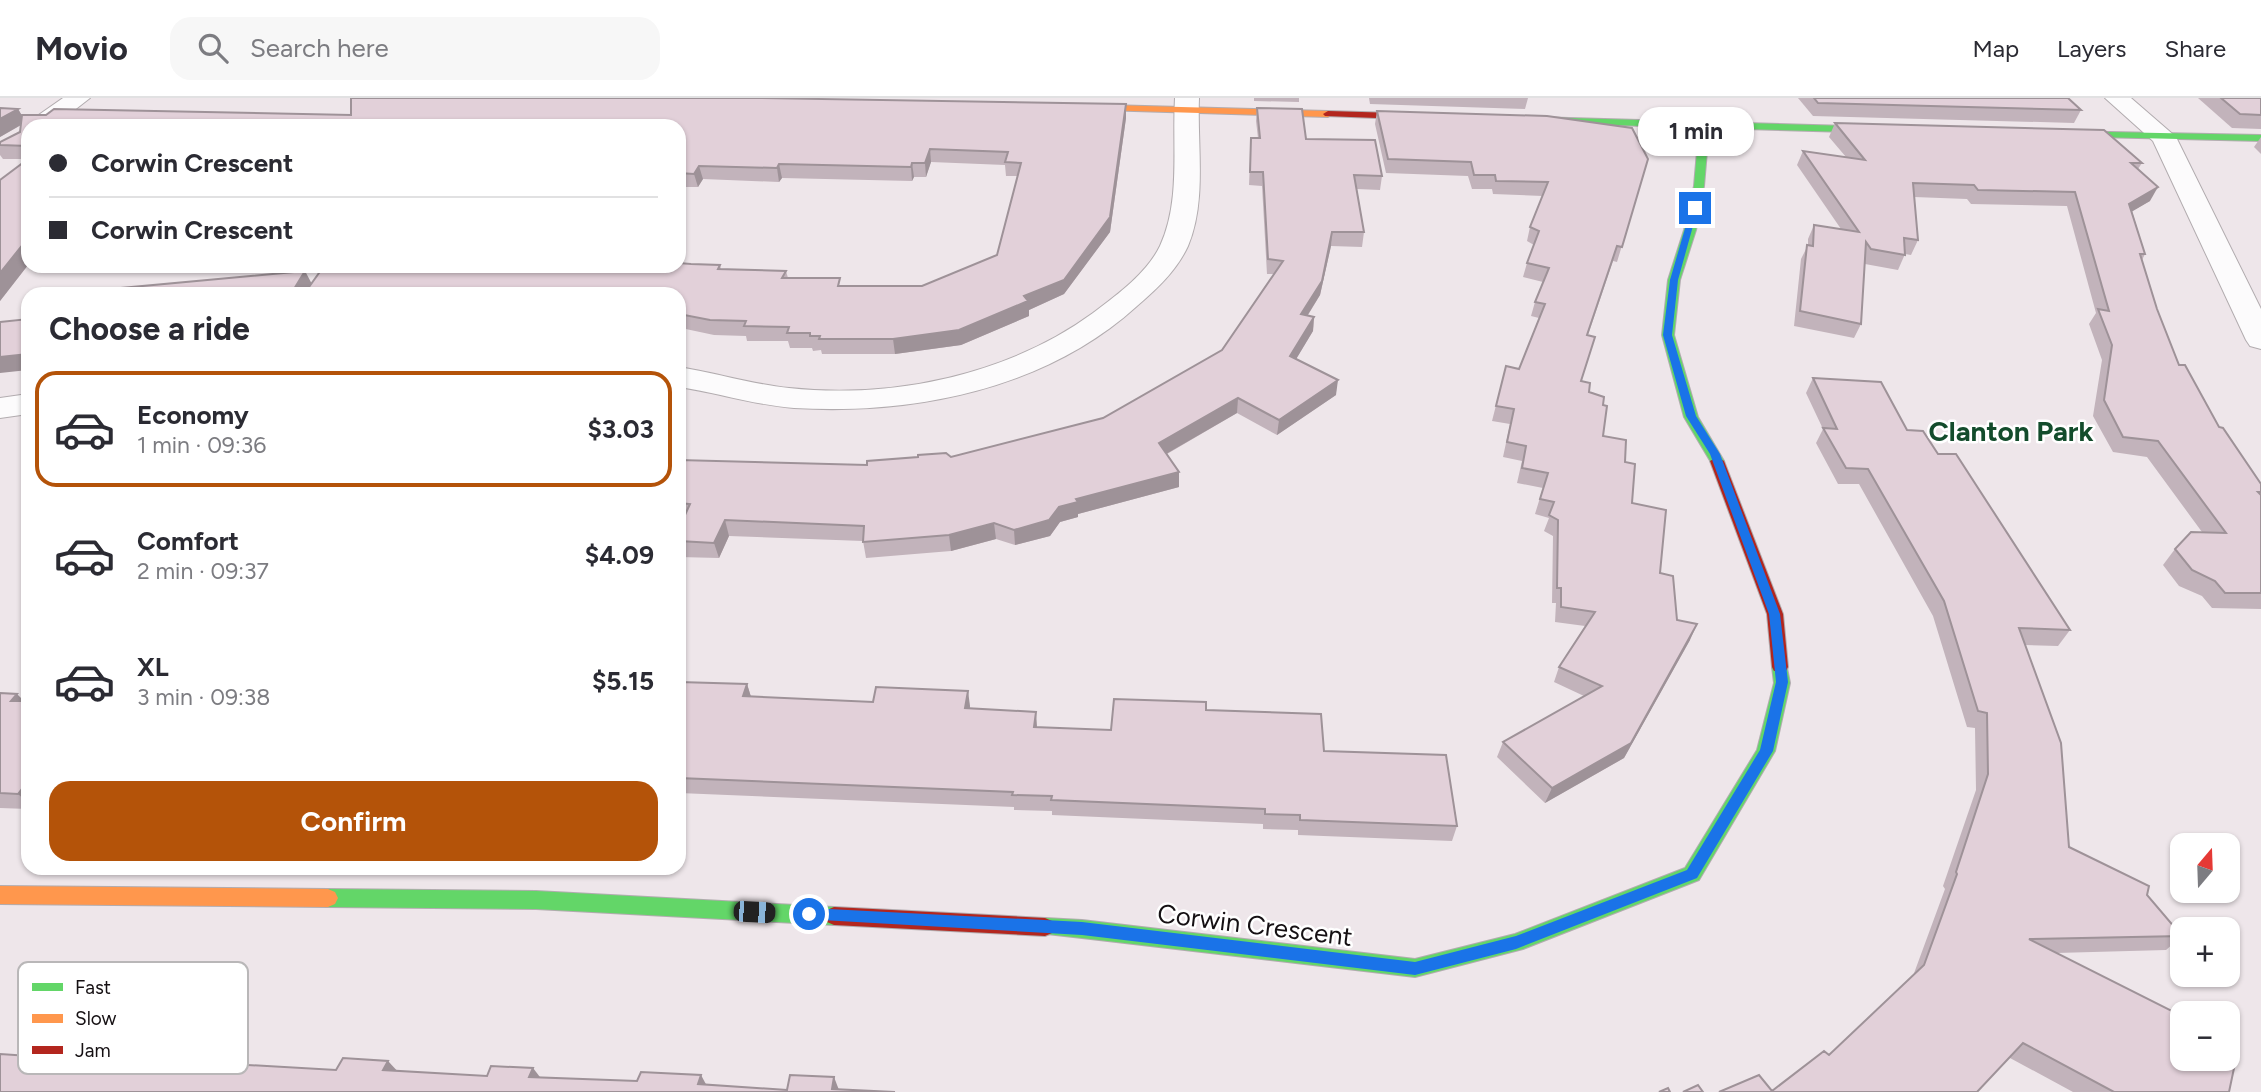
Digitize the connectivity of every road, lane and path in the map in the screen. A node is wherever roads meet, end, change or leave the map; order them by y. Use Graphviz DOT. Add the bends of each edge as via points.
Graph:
graph roads {
  1 [pos="78,98"];
  2 [pos="2117,98"];
  3 [pos="1186,104"];
  4 [pos="1061,107"];
  5 [pos="1445,117"];
  6 [pos="47,119"];
  7 [pos="1513,119"];
  8 [pos="1704,125"];
  9 [pos="1899,130"];
  10 [pos="2038,134"];
  11 [pos="2164,137"];
  12 [pos="2261,138"];
  13 [pos="2261,340"];
  14 [pos="686,379"];
  15 [pos="21,405"];
  16 [pos="0,408"];
  17 [pos="0,895"];
  1 -- 6 [label="street"];
  2 -- 11 [label="street"];
  3 -- 4 [label="street"];
  3 -- 5 [label="street"];
  3 -- 14 [label="street" via="1184,205 1178,237 1161,270 1103,322 1062,347 1008,371 935,393 805,398 747,393"];
  7 -- 8 [label="street"];
  8 -- 9 [label="street"];
  8 -- 17 [label="street, Corwin Crescent" via="1699,186 1674,280 1668,335 1691,416 1715,454 1774,614 1782,682 1766,751 1692,874 1516,943 1415,968 1082,929 577,902"];
  10 -- 11 [label="street"];
  11 -- 12 [label="street"];
  11 -- 13 [label="street"];
  15 -- 16 [label="street"];
}
